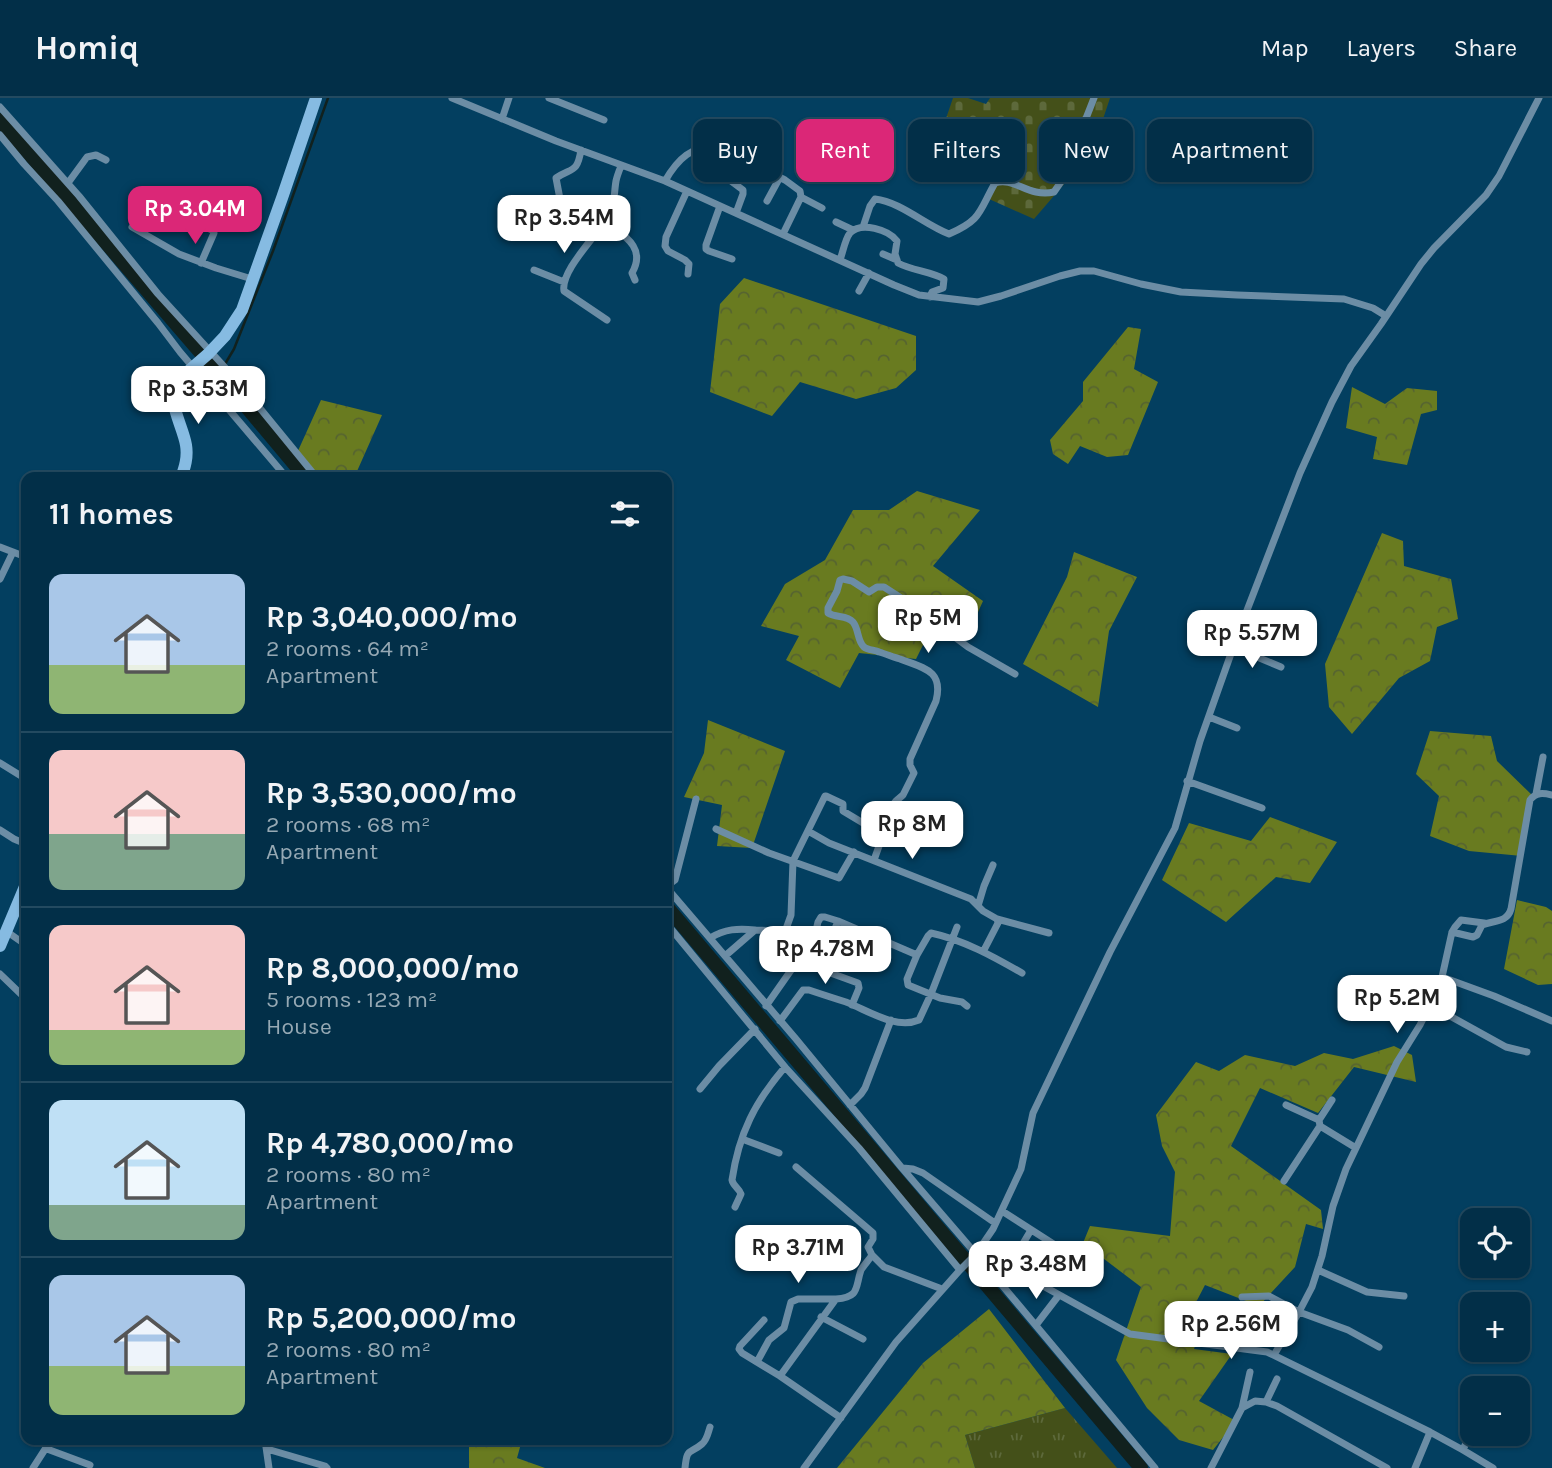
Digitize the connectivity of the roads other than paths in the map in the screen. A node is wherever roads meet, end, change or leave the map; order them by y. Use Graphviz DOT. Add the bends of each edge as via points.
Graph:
graph roads {
  1 [pos="316,98"];
  2 [pos="452,98"];
  3 [pos="509,98"];
  4 [pos="549,98"];
  5 [pos="1094,98"];
  6 [pos="1539,98"];
  7 [pos="0,107"];
  8 [pos="502,118"];
  9 [pos="604,120"];
  10 [pos="0,135"];
  11 [pos="581,150"];
  12 [pos="693,151"];
  13 [pos="106,160"];
  14 [pos="621,166"];
  15 [pos="782,179"];
  16 [pos="665,181"];
  17 [pos="732,182"];
  18 [pos="776,182"];
  19 [pos="68,183"];
  20 [pos="687,191"];
  21 [pos="801,197"];
  22 [pos="560,199"];
  23 [pos="767,201"];
  24 [pos="720,206"];
  25 [pos="822,208"];
  26 [pos="736,213"];
  27 [pos="605,221"];
  28 [pos="836,222"];
  29 [pos="197,223"];
  30 [pos="863,227"];
  31 [pos="132,228"];
  32 [pos="853,230"];
  33 [pos="783,234"];
  34 [pos="883,254"];
  35 [pos="732,259"];
  36 [pos="840,260"];
  37 [pos="897,260"];
  38 [pos="201,263"];
  39 [pos="534,270"];
  40 [pos="869,273"];
  41 [pos="688,274"];
  42 [pos="252,279"];
  43 [pos="635,279"];
  44 [pos="564,282"];
  45 [pos="859,291"];
  46 [pos="930,297"];
  47 [pos="1387,316"];
  48 [pos="607,320"];
  49 [pos="202,359"];
  50 [pos="183,472"];
  51 [pos="283,472"];
  52 [pos="312,472"];
  53 [pos="0,547"];
  54 [pos="13,552"];
  55 [pos="21,556"];
  56 [pos="0,579"];
  57 [pos="1233,647"];
  58 [pos="1281,667"];
  59 [pos="1015,674"];
  60 [pos="1209,717"];
  61 [pos="1237,728"];
  62 [pos="1543,757"];
  63 [pos="0,763"];
  64 [pos="21,776"];
  65 [pos="1187,781"];
  66 [pos="1536,794"];
  67 [pos="1552,795"];
  68 [pos="696,799"];
  69 [pos="1262,808"];
  70 [pos="716,829"];
  71 [pos="0,830"];
  72 [pos="808,831"];
  73 [pos="883,835"];
  74 [pos="21,842"];
  75 [pos="854,852"];
  76 [pos="874,860"];
  77 [pos="793,861"];
  78 [pos="993,866"];
  79 [pos="672,883"];
  80 [pos="672,893"];
  81 [pos="21,896"];
  82 [pos="978,906"];
  83 [pos="997,919"];
  84 [pos="838,921"];
  85 [pos="1485,923"];
  86 [pos="957,927"];
  87 [pos="672,930"];
  88 [pos="755,930"];
  89 [pos="6,931"];
  90 [pos="1452,932"];
  91 [pos="1049,933"];
  92 [pos="710,938"];
  93 [pos="951,939"];
  94 [pos="21,942"];
  95 [pos="0,946"];
  96 [pos="983,952"];
  97 [pos="917,955"];
  98 [pos="725,956"];
  99 [pos="809,960"];
  100 [pos="821,964"];
  101 [pos="1022,973"];
  102 [pos="0,974"];
  103 [pos="1442,977"];
  104 [pos="21,994"];
  105 [pos="931,994"];
  106 [pos="852,1005"];
  107 [pos="1430,1005"];
  108 [pos="766,1006"];
  109 [pos="967,1006"];
  110 [pos="891,1020"];
  111 [pos="780,1021"];
  112 [pos="1552,1021"];
  113 [pos="755,1029"];
  114 [pos="1527,1052"];
  115 [pos="785,1067"];
  116 [pos="700,1088"];
  117 [pos="1332,1100"];
  118 [pos="850,1105"];
  119 [pos="1286,1105"];
  120 [pos="1320,1123"];
  121 [pos="742,1139"];
  122 [pos="1356,1148"];
  123 [pos="779,1153"];
  124 [pos="796,1167"];
  125 [pos="902,1168"];
  126 [pos="1284,1181"];
  127 [pos="735,1207"];
  128 [pos="1002,1211"];
  129 [pos="995,1223"];
  130 [pos="1031,1230"];
  131 [pos="1055,1245"];
  132 [pos="983,1246"];
  133 [pos="872,1255"];
  134 [pos="974,1255"];
  135 [pos="1009,1267"];
  136 [pos="961,1269"];
  137 [pos="1318,1270"];
  138 [pos="942,1289"];
  139 [pos="1059,1295"];
  140 [pos="1404,1296"];
  141 [pos="1242,1297"];
  142 [pos="836,1298"];
  143 [pos="1299,1312"];
  144 [pos="821,1317"];
  145 [pos="764,1320"];
  146 [pos="1036,1325"];
  147 [pos="863,1339"];
  148 [pos="1380,1346"];
  149 [pos="1274,1355"];
  150 [pos="757,1362"];
  151 [pos="1250,1372"];
  152 [pos="780,1376"];
  153 [pos="1277,1379"];
  154 [pos="1266,1402"];
  155 [pos="1242,1408"];
  156 [pos="841,1418"];
  157 [pos="710,1427"];
  158 [pos="1430,1433"];
  159 [pos="49,1445"];
  160 [pos="266,1445"];
  161 [pos="1465,1446"];
  162 [pos="47,1449"];
  163 [pos="267,1449"];
  164 [pos="1463,1450"];
  165 [pos="90,1465"];
  166 [pos="33,1468"];
  167 [pos="269,1468"];
  168 [pos="327,1468"];
  169 [pos="685,1468"];
  170 [pos="804,1468"];
  171 [pos="1155,1468"];
  172 [pos="1211,1468"];
  173 [pos="1387,1468"];
  174 [pos="1415,1468"];
  175 [pos="1493,1468"];
  1 -- 42 [label="main road"];
  2 -- 8 [label="street"];
  3 -- 8 [label="street"];
  4 -- 9 [label="street"];
  5 -- 30 [label="street" via="1076,160 1054,192 1035,192 999,181 974,221 949,233 875,199"];
  6 -- 47 [label="street" via="1486,195 1434,248"];
  7 -- 19 [label="street"];
  8 -- 11 [label="street"];
  10 -- 49 [label="street" via="111,265"];
  11 -- 14 [label="street"];
  11 -- 22 [label="street" via="574,170 556,178"];
  12 -- 16 [label="street" via="672,168"];
  13 -- 19 [label="street" via="87,157"];
  14 -- 16 [label="street"];
  14 -- 27 [label="street"];
  15 -- 21 [label="street" via="800,191"];
  16 -- 20 [label="street"];
  17 -- 26 [label="street" via="743,190"];
  18 -- 23 [label="street"];
  19 -- 49 [label="street" via="158,293"];
  20 -- 24 [label="street"];
  20 -- 41 [label="street" via="665,246 689,264"];
  21 -- 25 [label="street"];
  21 -- 33 [label="street"];
  24 -- 26 [label="street"];
  24 -- 35 [label="street" via="706,249"];
  26 -- 33 [label="street"];
  27 -- 43 [label="street" via="636,248"];
  27 -- 44 [label="street"];
  28 -- 32 [label="street"];
  29 -- 38 [label="street" via="214,233"];
  30 -- 32 [label="street"];
  30 -- 37 [label="street" via="894,237"];
  31 -- 38 [label="street"];
  32 -- 36 [label="street"];
  33 -- 36 [label="street"];
  34 -- 37 [label="street"];
  36 -- 40 [label="street"];
  37 -- 46 [label="street" via="944,279 943,288"];
  38 -- 42 [label="street"];
  39 -- 44 [label="street"];
  40 -- 45 [label="street"];
  40 -- 46 [label="street"];
  42 -- 49 [label="main road" via="237,319"];
  44 -- 48 [label="street" via="564,291"];
  46 -- 47 [label="street" via="978,302 1060,276 1094,271 1181,292 1344,299"];
  47 -- 57 [label="street" via="1350,366 1332,402"];
  49 -- 50 [label="main road" via="177,381 172,392 186,446"];
  49 -- 51 [label="street"];
  49 -- 52 [label="street" via="241,386"];
  53 -- 54 [label="street"];
  54 -- 55 [label="street"];
  54 -- 56 [label="street"];
  57 -- 58 [label="street"];
  57 -- 60 [label="street"];
  59 -- 73 [label="street" via="925,618 909,599 884,587 869,592 852,581 840,580 828,613 850,619 865,648 919,665 938,683 936,701 911,759 914,773 903,796 884,816 889,825"];
  60 -- 61 [label="street"];
  60 -- 65 [label="street"];
  62 -- 66 [label="street"];
  63 -- 64 [label="street"];
  65 -- 69 [label="street"];
  65 -- 128 [label="street" via="1175,828 1033,1113 1021,1169"];
  66 -- 67 [label="street"];
  66 -- 85 [label="street" via="1529,804 1510,913 1502,920"];
  68 -- 79 [label="street"];
  70 -- 77 [label="street"];
  71 -- 74 [label="street"];
  72 -- 73 [label="street" via="827,796"];
  72 -- 75 [label="street"];
  72 -- 77 [label="street"];
  73 -- 76 [label="street"];
  75 -- 76 [label="street"];
  75 -- 77 [label="street" via="839,878"];
  76 -- 82 [label="street" via="971,899"];
  77 -- 88 [label="street" via="791,915 786,929"];
  78 -- 82 [label="street"];
  80 -- 92 [label="street"];
  81 -- 89 [label="main road"];
  82 -- 83 [label="street"];
  83 -- 91 [label="street"];
  83 -- 96 [label="street"];
  84 -- 97 [label="street"];
  84 -- 99 [label="street" via="821,917"];
  84 -- 100 [label="street"];
  85 -- 90 [label="street" via="1461,920"];
  85 -- 90 [label="street" via="1473,937"];
  86 -- 93 [label="street"];
  87 -- 113 [label="street"];
  88 -- 92 [label="street" via="731,929"];
  88 -- 98 [label="street"];
  89 -- 94 [label="street"];
  89 -- 95 [label="main road"];
  90 -- 103 [label="street"];
  92 -- 98 [label="street"];
  93 -- 96 [label="street"];
  93 -- 97 [label="street" via="931,933"];
  93 -- 105 [label="street"];
  96 -- 101 [label="street"];
  97 -- 105 [label="street" via="908,985"];
  98 -- 108 [label="street"];
  99 -- 100 [label="street"];
  99 -- 108 [label="street" via="805,966 794,966"];
  100 -- 106 [label="street" via="825,971 858,982"];
  102 -- 104 [label="street"];
  103 -- 107 [label="street"];
  103 -- 112 [label="street"];
  105 -- 109 [label="street"];
  105 -- 110 [label="street" via="919,1020"];
  106 -- 110 [label="street"];
  106 -- 111 [label="street" via="803,990"];
  107 -- 114 [label="street" via="1506,1047"];
  107 -- 122 [label="street"];
  108 -- 111 [label="street"];
  110 -- 118 [label="street" via="865,1088"];
  111 -- 118 [label="street"];
  113 -- 115 [label="street"];
  113 -- 116 [label="street"];
  115 -- 121 [label="street" via="758,1101"];
  115 -- 136 [label="street"];
  117 -- 120 [label="street"];
  118 -- 125 [label="street"];
  119 -- 120 [label="street"];
  120 -- 122 [label="street"];
  120 -- 126 [label="street"];
  121 -- 123 [label="street"];
  121 -- 127 [label="street" via="732,1180 741,1194"];
  122 -- 137 [label="street" via="1333,1206"];
  124 -- 133 [label="street" via="873,1233 868,1247"];
  125 -- 129 [label="street" via="932,1178"];
  125 -- 134 [label="street"];
  128 -- 129 [label="street"];
  128 -- 130 [label="street"];
  129 -- 132 [label="street"];
  130 -- 131 [label="street"];
  130 -- 135 [label="street"];
  132 -- 134 [label="street"];
  132 -- 135 [label="street"];
  133 -- 138 [label="street" via="884,1267"];
  133 -- 142 [label="street" via="851,1296"];
  134 -- 136 [label="street"];
  134 -- 146 [label="street"];
  135 -- 139 [label="street"];
  136 -- 138 [label="street"];
  137 -- 140 [label="street" via="1367,1292"];
  137 -- 143 [label="street"];
  138 -- 156 [label="street" via="896,1342"];
  139 -- 146 [label="street"];
  139 -- 149 [label="street" via="1130,1334"];
  141 -- 143 [label="street" via="1269,1296"];
  142 -- 144 [label="street"];
  142 -- 150 [label="street" via="791,1302 784,1328 769,1340"];
  143 -- 148 [label="street"];
  143 -- 149 [label="street"];
  144 -- 147 [label="street"];
  144 -- 152 [label="street"];
  145 -- 150 [label="street" via="740,1346 742,1353"];
  146 -- 171 [label="street"];
  149 -- 158 [label="street"];
  150 -- 152 [label="street"];
  151 -- 155 [label="street"];
  152 -- 156 [label="street"];
  153 -- 154 [label="street"];
  154 -- 155 [label="street" via="1255,1401"];
  154 -- 173 [label="street"];
  155 -- 172 [label="street"];
  156 -- 170 [label="street"];
  157 -- 169 [label="street" via="706,1440 688,1453"];
  158 -- 164 [label="street"];
  158 -- 174 [label="street"];
  159 -- 162 [label="street"];
  160 -- 163 [label="street"];
  161 -- 164 [label="street"];
  162 -- 165 [label="street"];
  162 -- 166 [label="street"];
  163 -- 167 [label="street"];
  163 -- 168 [label="street"];
  164 -- 175 [label="street"];
}
